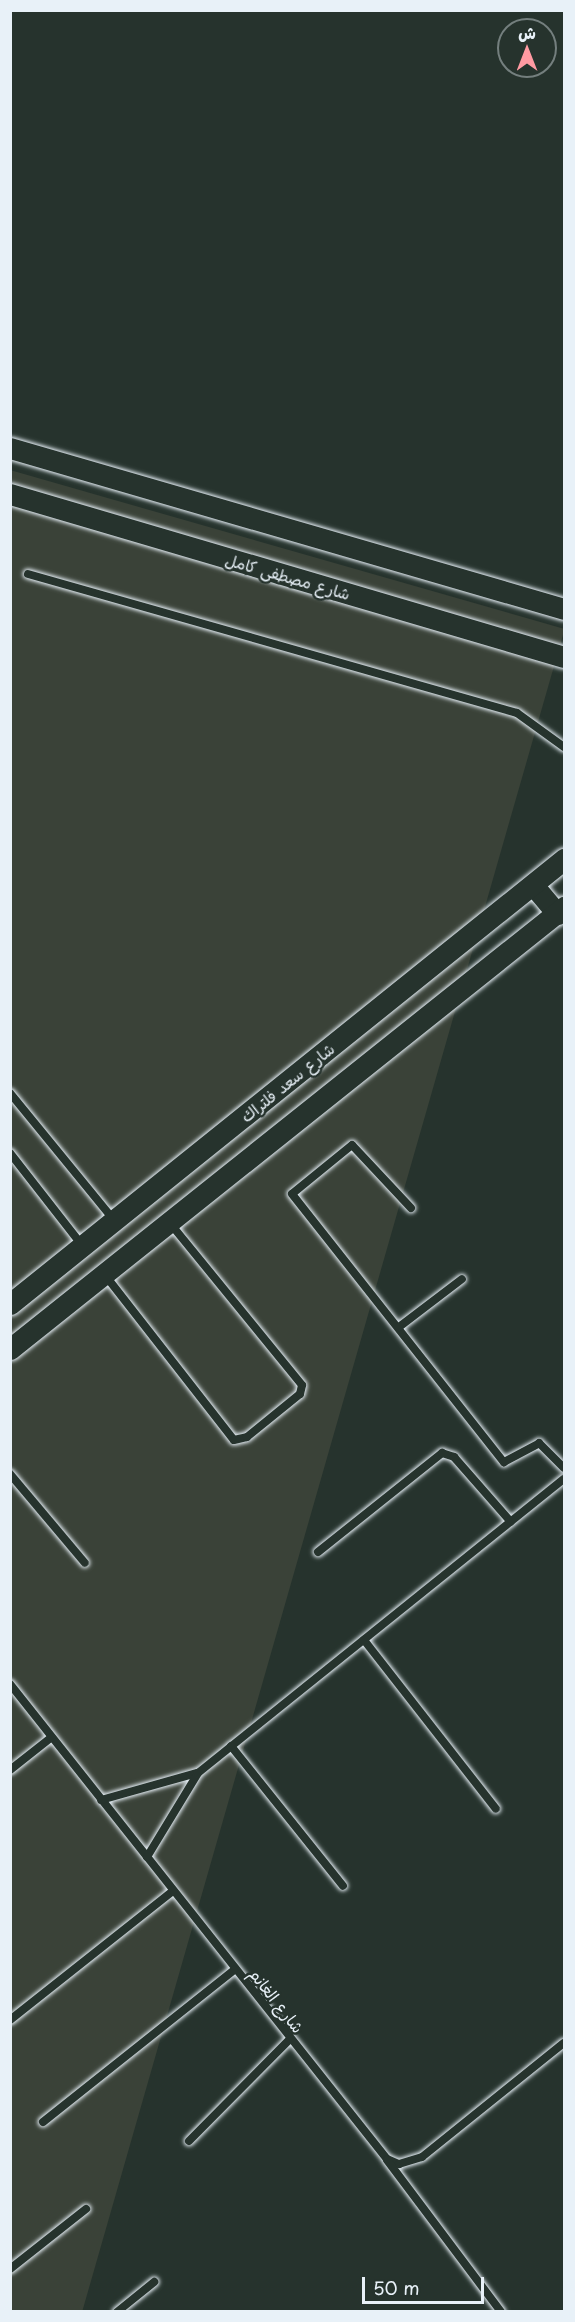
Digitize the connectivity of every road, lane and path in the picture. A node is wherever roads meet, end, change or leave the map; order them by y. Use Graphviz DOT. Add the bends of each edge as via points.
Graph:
graph roads {
  1 [pos="10,448"];
  2 [pos="10,494"];
  3 [pos="28,574"];
  4 [pos="564,609"];
  5 [pos="564,657"];
  6 [pos="564,747"];
  7 [pos="564,859"];
  8 [pos="533,885"];
  9 [pos="562,914"];
  10 [pos="10,1093"];
  11 [pos="10,1153"];
  12 [pos="411,1208"];
  13 [pos="114,1220"];
  14 [pos="168,1221"];
  15 [pos="83,1246"];
  16 [pos="136,1247"];
  17 [pos="104,1274"];
  18 [pos="462,1279"];
  19 [pos="10,1304"];
  20 [pos="399,1327"];
  21 [pos="10,1349"];
  22 [pos="564,1468"];
  23 [pos="10,1474"];
  24 [pos="564,1479"];
  25 [pos="511,1522"];
  26 [pos="318,1552"];
  27 [pos="85,1563"];
  28 [pos="364,1640"];
  29 [pos="10,1684"];
  30 [pos="52,1737"];
  31 [pos="231,1746"];
  32 [pos="10,1770"];
  33 [pos="198,1773"];
  34 [pos="101,1800"];
  35 [pos="496,1809"];
  36 [pos="147,1857"];
  37 [pos="343,1886"];
  38 [pos="173,1891"];
  39 [pos="234,1970"];
  40 [pos="10,2020"];
  41 [pos="289,2040"];
  42 [pos="564,2043"];
  43 [pos="43,2122"];
  44 [pos="189,2141"];
  45 [pos="387,2159"];
  46 [pos="86,2209"];
  47 [pos="10,2269"];
  48 [pos="154,2282"];
  49 [pos="117,2312"];
  50 [pos="501,2312"];
  1 -- 4 [label="street"];
  2 -- 5 [label="street, شارع مصطفى كامل"];
  3 -- 6 [label="lane" via="510,711 540,724"];
  7 -- 8 [label="street, شارع سعد فلتراك"];
  8 -- 9 [label="street"];
  8 -- 13 [label="street, شارع سعد فلتراك"];
  9 -- 14 [label="street"];
  10 -- 13 [label="lane"];
  11 -- 15 [label="lane"];
  12 -- 20 [label="lane" via="356,1145 313,1173 292,1194"];
  13 -- 15 [label="street, شارع سعد فلتراك"];
  13 -- 16 [label="street"];
  14 -- 16 [label="street"];
  14 -- 17 [label="lane" via="302,1386 302,1392 247,1437 230,1435"];
  15 -- 17 [label="street"];
  15 -- 19 [label="street, شارع سعد فلتراك"];
  16 -- 17 [label="street"];
  17 -- 21 [label="street"];
  18 -- 20 [label="lane"];
  20 -- 22 [label="lane" via="504,1462 540,1443"];
  23 -- 27 [label="lane"];
  24 -- 25 [label="lane"];
  25 -- 26 [label="lane" via="454,1457 442,1453"];
  25 -- 28 [label="lane"];
  28 -- 31 [label="lane"];
  28 -- 35 [label="lane"];
  29 -- 30 [label="lane, شارع الغانم"];
  30 -- 32 [label="lane"];
  30 -- 34 [label="lane, شارع الغانم"];
  31 -- 33 [label="lane"];
  31 -- 37 [label="lane"];
  33 -- 34 [label="lane"];
  33 -- 36 [label="lane"];
  34 -- 36 [label="lane, شارع الغانم"];
  36 -- 38 [label="lane, شارع الغانم"];
  38 -- 39 [label="lane, شارع الغانم"];
  38 -- 40 [label="lane"];
  39 -- 41 [label="lane, شارع الغانم"];
  39 -- 43 [label="lane"];
  41 -- 44 [label="lane"];
  41 -- 45 [label="lane, شارع الغانم"];
  42 -- 45 [label="lane" via="422,2157 399,2164"];
  45 -- 50 [label="lane, شارع الغانم"];
  46 -- 47 [label="lane"];
  48 -- 49 [label="lane"];
}
